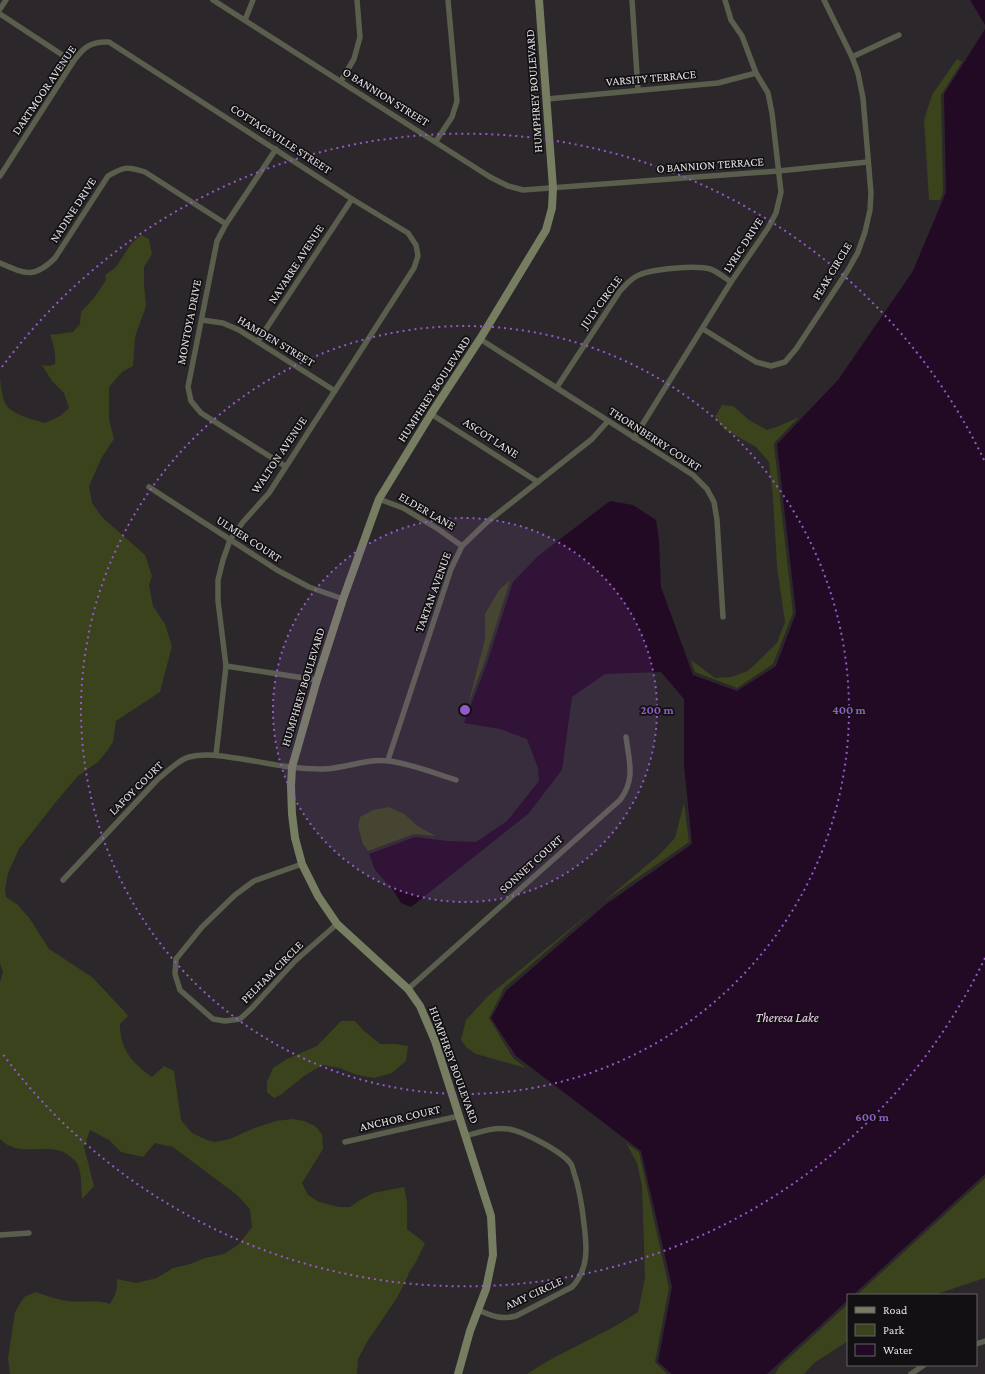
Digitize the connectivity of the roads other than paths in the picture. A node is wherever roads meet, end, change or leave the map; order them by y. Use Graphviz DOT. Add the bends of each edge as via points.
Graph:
graph roads {
  1 [pos="6,0"];
  2 [pos="213,0"];
  3 [pos="252,0"];
  4 [pos="357,0"];
  5 [pos="448,0"];
  6 [pos="539,0"];
  7 [pos="632,0"];
  8 [pos="726,0"];
  9 [pos="824,0"];
  10 [pos="0,9"];
  11 [pos="0,14"];
  12 [pos="245,20"];
  13 [pos="899,35"];
  14 [pos="120,49"];
  15 [pos="852,58"];
  16 [pos="73,62"];
  17 [pos="756,73"];
  18 [pos="341,81"];
  19 [pos="638,90"];
  20 [pos="547,99"];
  21 [pos="436,141"];
  22 [pos="276,149"];
  23 [pos="868,162"];
  24 [pos="778,171"];
  25 [pos="0,176"];
  26 [pos="554,188"];
  27 [pos="352,199"];
  28 [pos="226,224"];
  29 [pos="418,256"];
  30 [pos="0,263"];
  31 [pos="731,282"];
  32 [pos="202,320"];
  33 [pos="703,329"];
  34 [pos="480,338"];
  35 [pos="258,341"];
  36 [pos="557,387"];
  37 [pos="335,391"];
  38 [pos="431,414"];
  39 [pos="608,421"];
  40 [pos="634,438"];
  41 [pos="285,466"];
  42 [pos="538,482"];
  43 [pos="149,487"];
  44 [pos="379,499"];
  45 [pos="230,540"];
  46 [pos="462,546"];
  47 [pos="343,599"];
  48 [pos="723,617"];
  49 [pos="226,666"];
  50 [pos="317,680"];
  51 [pos="626,737"];
  52 [pos="216,755"];
  53 [pos="388,760"];
  54 [pos="292,767"];
  55 [pos="456,780"];
  56 [pos="302,864"];
  57 [pos="63,880"];
  58 [pos="337,924"];
  59 [pos="408,989"];
  60 [pos="459,1116"];
  61 [pos="466,1136"];
  62 [pos="345,1142"];
  63 [pos="29,1233"];
  64 [pos="0,1235"];
  65 [pos="478,1310"];
  66 [pos="923,1366"];
  67 [pos="458,1374"];
  68 [pos="911,1374"];
  1 -- 10 [label="street"];
  2 -- 12 [label="street, O BANNION STREET"];
  3 -- 12 [label="street"];
  4 -- 18 [label="street" via="360,37 354,59"];
  5 -- 21 [label="street" via="457,101 452,117"];
  6 -- 20 [label="street, HUMPHREY BOULEVARD"];
  7 -- 19 [label="street"];
  8 -- 17 [label="street, LYRIC DRIVE" via="731,20 742,36"];
  9 -- 15 [label="street, PEAK CIRCLE"];
  11 -- 16 [label="street"];
  12 -- 18 [label="street, O BANNION STREET"];
  13 -- 15 [label="street"];
  14 -- 16 [label="street, DARTMOOR AVENUE" via="109,42 92,44 82,50"];
  14 -- 22 [label="street, COTTAGEVILLE STREET"];
  15 -- 23 [label="street, PEAK CIRCLE" via="863,98"];
  16 -- 25 [label="street, DARTMOOR AVENUE"];
  17 -- 19 [label="street, VARSITY TERRACE" via="718,83"];
  17 -- 24 [label="street, LYRIC DRIVE" via="768,93"];
  18 -- 21 [label="street, O BANNION STREET"];
  19 -- 20 [label="street, VARSITY TERRACE"];
  20 -- 26 [label="street, HUMPHREY BOULEVARD"];
  21 -- 26 [label="street, O BANNION STREET" via="508,186 522,190"];
  22 -- 27 [label="street, COTTAGEVILLE STREET"];
  22 -- 28 [label="street, MONTOYA DRIVE"];
  23 -- 24 [label="street, O BANNION TERRACE"];
  23 -- 33 [label="street, PEAK CIRCLE" via="870,210 858,252 785,362 771,366 756,362"];
  24 -- 26 [label="street, O BANNION TERRACE"];
  24 -- 31 [label="street, LYRIC DRIVE" via="781,192 776,213"];
  26 -- 34 [label="street, HUMPHREY BOULEVARD" via="546,230"];
  27 -- 29 [label="street, COTTAGEVILLE STREET" via="408,233 416,245"];
  27 -- 35 [label="street, NAVARRE AVENUE"];
  28 -- 30 [label="street, NADINE DRIVE" via="144,172 120,168 108,176 55,258 45,268 32,273 18,271"];
  28 -- 32 [label="street, MONTOYA DRIVE" via="217,241"];
  29 -- 37 [label="street, WALTON AVENUE" via="414,268"];
  31 -- 33 [label="street, LYRIC DRIVE"];
  31 -- 36 [label="street, JULY CIRCLE" via="711,269 686,267 653,270 630,280 620,291"];
  32 -- 35 [label="street, HAMDEN STREET" via="223,323"];
  32 -- 41 [label="street, MONTOYA DRIVE" via="188,387 191,401 201,413"];
  33 -- 40 [label="street, LYRIC DRIVE"];
  34 -- 36 [label="street, THORNBERRY COURT"];
  34 -- 38 [label="street, HUMPHREY BOULEVARD"];
  35 -- 37 [label="street, HAMDEN STREET"];
  36 -- 39 [label="street, THORNBERRY COURT"];
  37 -- 41 [label="street, WALTON AVENUE"];
  38 -- 42 [label="street, ASCOT LANE"];
  38 -- 44 [label="street, HUMPHREY BOULEVARD"];
  39 -- 40 [label="street, THORNBERRY COURT"];
  39 -- 42 [label="street, TARTAN AVENUE" via="592,440"];
  40 -- 48 [label="street, THORNBERRY COURT" via="693,475 707,489 714,502"];
  41 -- 45 [label="street, WALTON AVENUE" via="269,493"];
  42 -- 46 [label="street, TARTAN AVENUE" via="487,522"];
  43 -- 45 [label="street, ULMER COURT"];
  44 -- 46 [label="street, ELDER LANE" via="404,508"];
  44 -- 47 [label="street, HUMPHREY BOULEVARD"];
  45 -- 47 [label="street, ULMER COURT" via="309,587"];
  45 -- 49 [label="street, WALTON AVENUE" via="218,580"];
  46 -- 53 [label="street, TARTAN AVENUE" via="451,569"];
  47 -- 50 [label="street, HUMPHREY BOULEVARD"];
  49 -- 50 [label="street"];
  49 -- 52 [label="street, WALTON AVENUE"];
  50 -- 54 [label="street, HUMPHREY BOULEVARD"];
  51 -- 59 [label="street, SONNET COURT" via="631,773 630,782 620,800"];
  52 -- 54 [label="street, LAFOY COURT"];
  52 -- 57 [label="street, LAFOY COURT" via="188,757 173,767"];
  53 -- 54 [label="street, LAFOY COURT" via="373,760 324,769"];
  53 -- 55 [label="street, LAFOY COURT" via="409,764"];
  54 -- 56 [label="street, HUMPHREY BOULEVARD" via="292,814"];
  56 -- 58 [label="street, HUMPHREY BOULEVARD" via="318,896"];
  56 -- 58 [label="street, PELHAM CIRCLE" via="254,881 234,895 202,927 176,959 175,974 180,990 213,1019 240,1019 295,961"];
  58 -- 59 [label="street, HUMPHREY BOULEVARD"];
  59 -- 60 [label="street, HUMPHREY BOULEVARD" via="420,1006 435,1041"];
  60 -- 61 [label="street, HUMPHREY BOULEVARD"];
  60 -- 62 [label="street, ANCHOR COURT"];
  61 -- 65 [label="street, HUMPHREY BOULEVARD" via="491,1216 493,1255 486,1289"];
  61 -- 65 [label="street, AMY CIRCLE" via="490,1129 508,1129 526,1135 558,1152 571,1164 579,1187 586,1241 584,1270 572,1287 516,1316 497,1318"];
  63 -- 64 [label="street"];
  65 -- 67 [label="street, HUMPHREY BOULEVARD"];
  66 -- 68 [label="street"];
}
